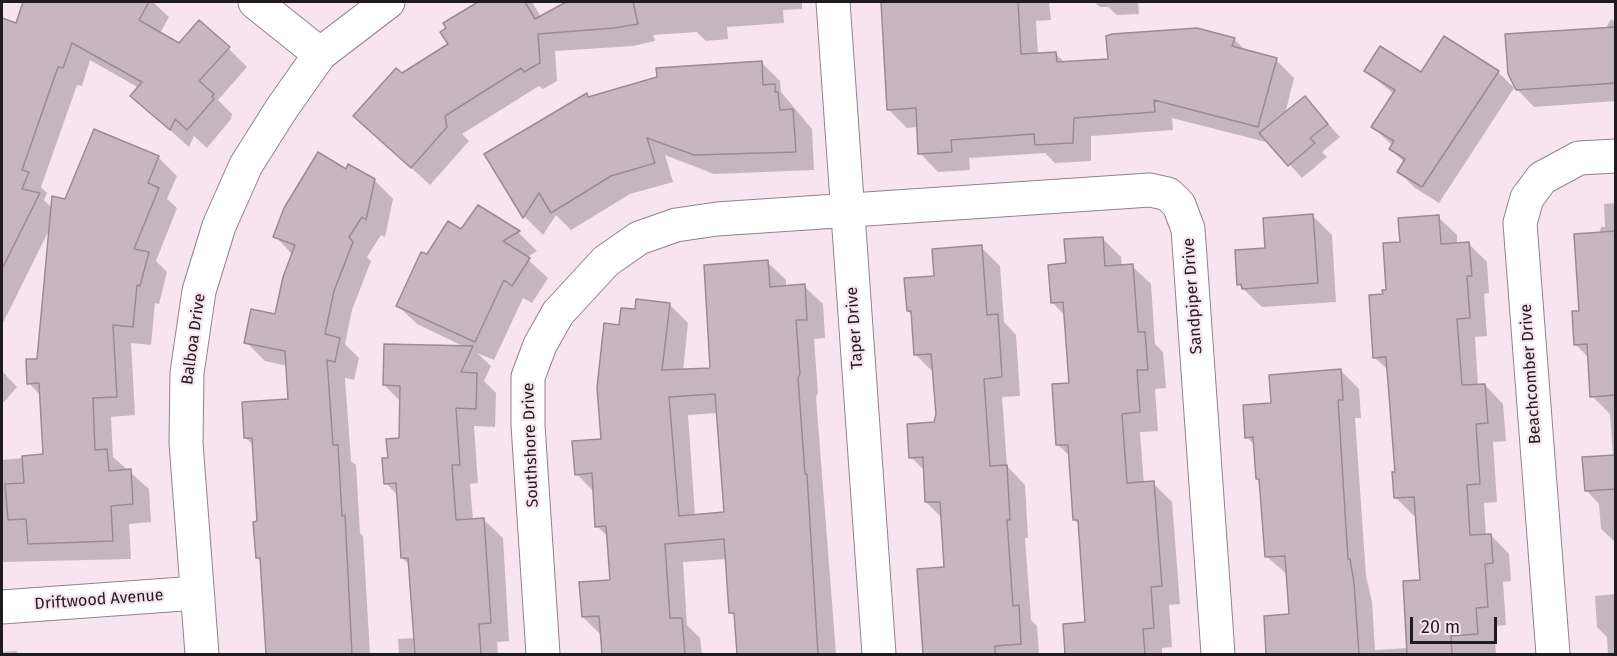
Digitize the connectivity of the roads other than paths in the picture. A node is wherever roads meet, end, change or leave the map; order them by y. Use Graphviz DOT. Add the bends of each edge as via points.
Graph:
graph roads {
  1 [pos="255,2"];
  2 [pos="388,2"];
  3 [pos="832,2"];
  4 [pos="320,54"];
  5 [pos="1616,156"];
  6 [pos="847,208"];
  7 [pos="197,593"];
  8 [pos="2,607"];
  9 [pos="201,654"];
  10 [pos="543,654"];
  11 [pos="879,654"];
  12 [pos="1218,654"];
  13 [pos="1553,654"];
  1 -- 4 [label="street"];
  2 -- 4 [label="street, Balboa Drive"];
  3 -- 6 [label="street, Taper Drive"];
  4 -- 7 [label="street, Balboa Drive" via="246,165 219,226 200,291 187,373 186,443"];
  5 -- 13 [label="street, Beachcomber Drive" via="1579,158 1542,178 1527,198 1520,223"];
  6 -- 10 [label="street, Southshore Drive" via="717,219 676,225 639,238 606,261 558,313 528,377"];
  6 -- 11 [label="street, Taper Drive"];
  6 -- 12 [label="street, Sandpiper Drive" via="1150,190 1168,194 1179,205 1188,229"];
  7 -- 8 [label="street, Driftwood Avenue"];
  7 -- 9 [label="street, Balboa Drive"];
}
